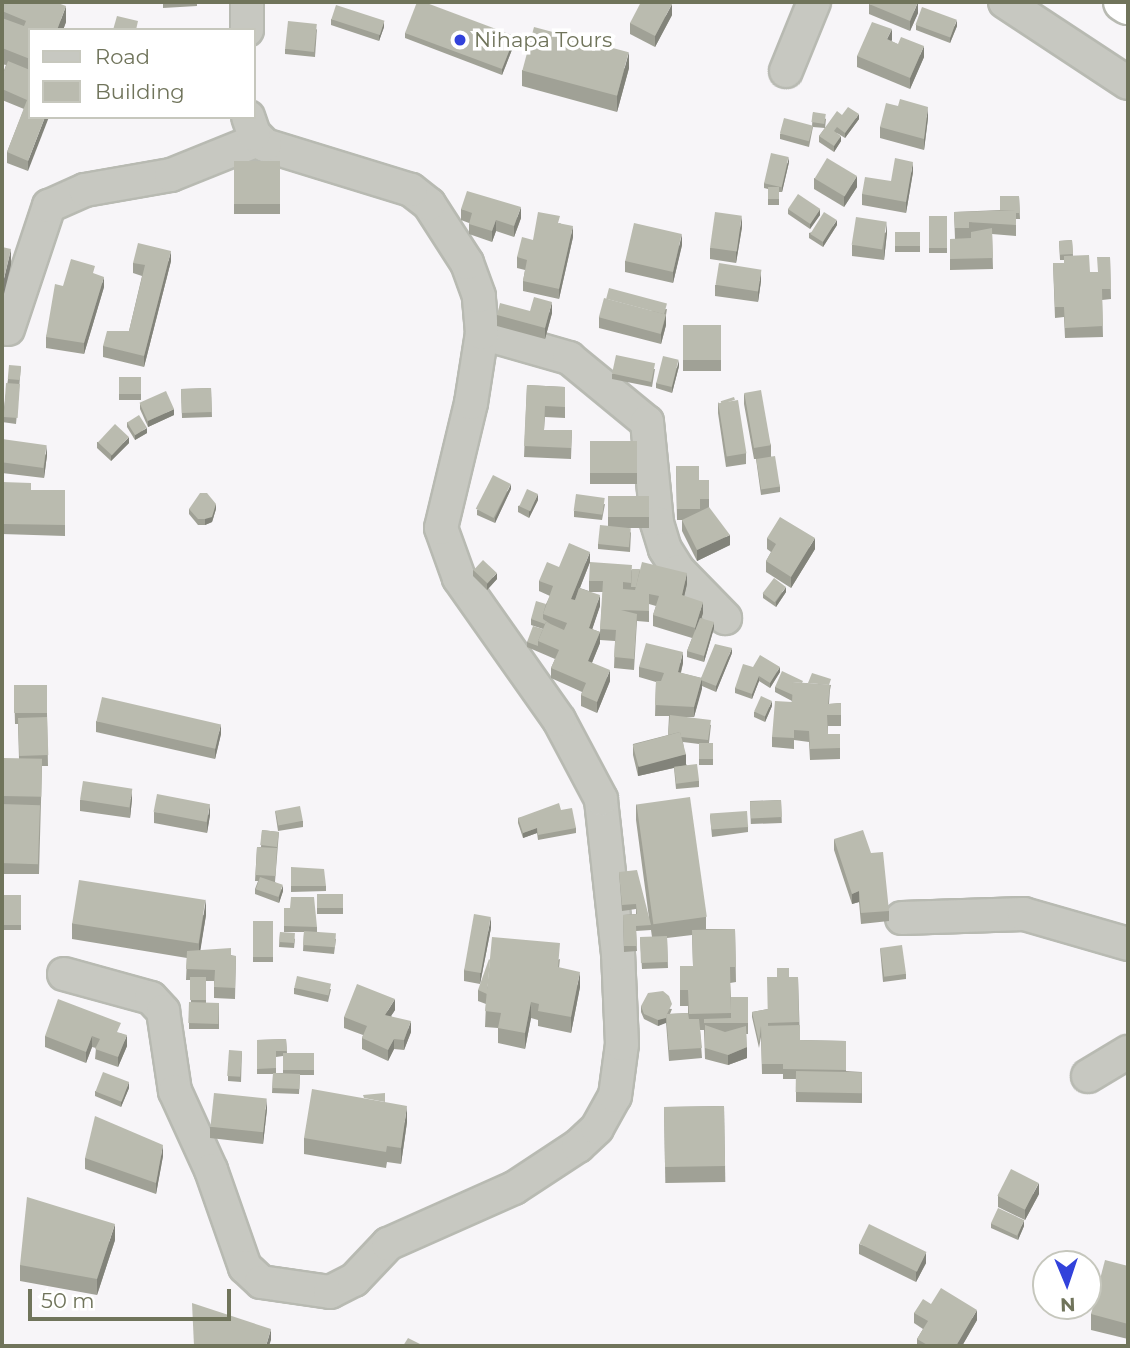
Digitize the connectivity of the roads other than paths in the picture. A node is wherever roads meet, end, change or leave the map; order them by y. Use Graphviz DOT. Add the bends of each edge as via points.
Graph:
graph roads {
  1 [pos="247,2"];
  2 [pos="814,2"];
  3 [pos="1005,2"];
  4 [pos="1123,2"];
  5 [pos="1128,5"];
  6 [pos="247,28"];
  7 [pos="786,71"];
  8 [pos="1128,83"];
  9 [pos="253,128"];
  10 [pos="8,330"];
  11 [pos="482,333"];
  12 [pos="725,618"];
  13 [pos="902,918"];
  14 [pos="1128,944"];
  15 [pos="64,974"];
  16 [pos="1128,1052"];
  17 [pos="1088,1076"];
  1 -- 6 [label="street"];
  2 -- 7 [label="street"];
  3 -- 8 [label="street"];
  4 -- 5 [label="highway"];
  9 -- 10 [label="street" via="171,175 85,190 49,206"];
  9 -- 11 [label="street" via="411,190 429,204 467,263 480,304"];
  11 -- 12 [label="street" via="569,358 647,422 657,523 665,549 679,571"];
  11 -- 15 [label="street" via="471,403 441,528 459,578 559,720 601,799 618,954 622,1044 615,1096 607,1113 578,1146 514,1188 388,1244 354,1279 330,1292 261,1282 245,1267 211,1170 175,1091 163,1011 151,998"];
  13 -- 14 [label="street" via="1024,914"];
  16 -- 17 [label="street"];
}
